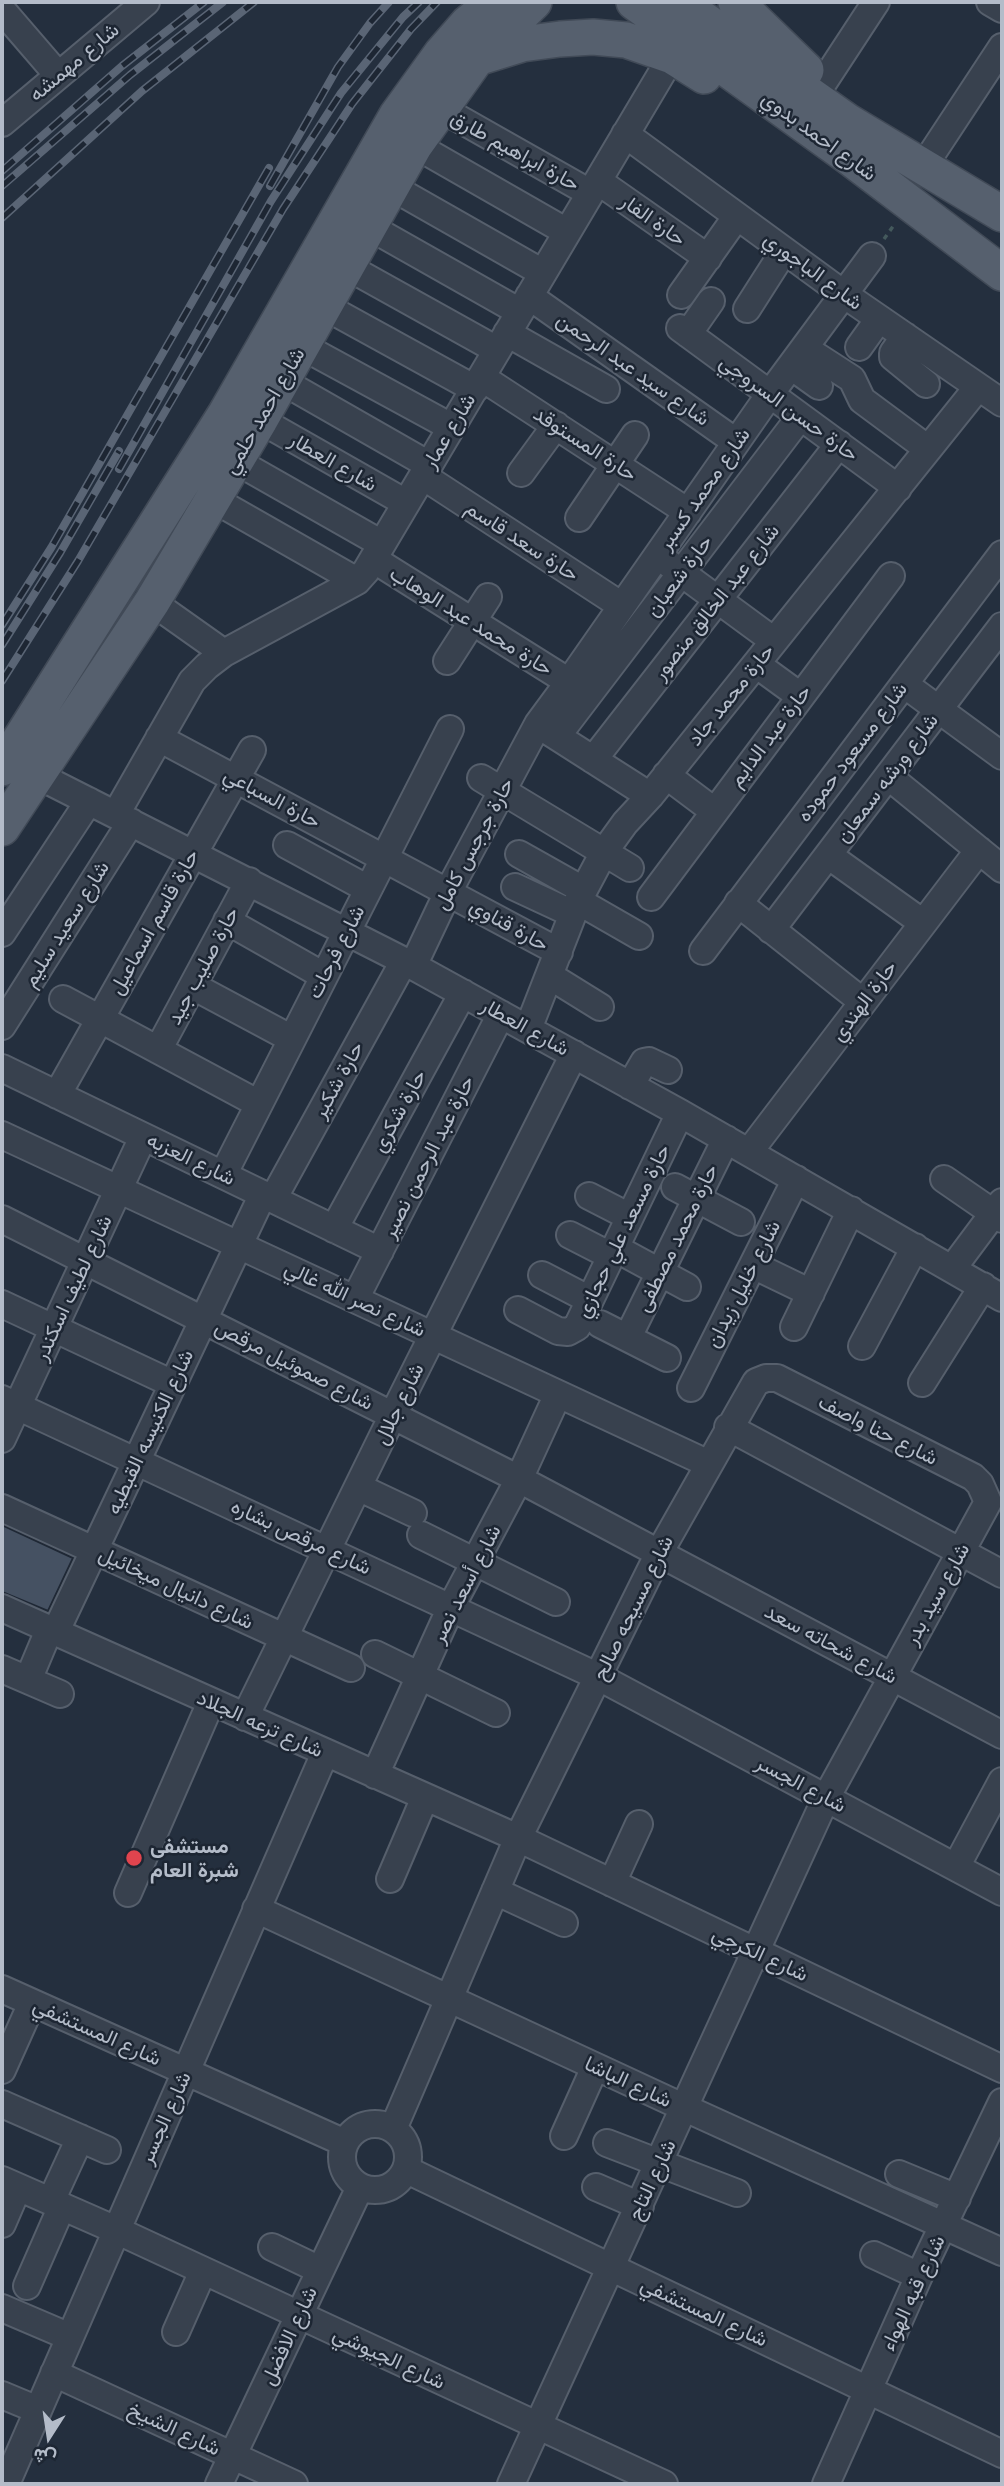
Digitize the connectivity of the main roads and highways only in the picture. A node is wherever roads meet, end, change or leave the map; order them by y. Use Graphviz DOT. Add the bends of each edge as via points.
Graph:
graph roads {
  1 [pos="494,2"];
  2 [pos="534,2"];
  3 [pos="634,2"];
  4 [pos="679,2"];
  5 [pos="736,2"];
  6 [pos="477,58"];
  7 [pos="848,121"];
  8 [pos="849,158"];
  9 [pos="1002,214"];
  10 [pos="1002,273"];
  11 [pos="247,420"];
  12 [pos="2,768"];
  13 [pos="2,828"];
  1 -- 11 [label="main road, شارع احمد حلمي" via="441,54 397,115"];
  2 -- 6 [label="main road, شارع احمد حلمي"];
  3 -- 8 [label="main road, شارع احمد بدوي"];
  4 -- 7 [label="main road, شارع احمد بدوي"];
  5 -- 7 [label="main road" via="821,86"];
  6 -- 8 [label="main road" via="560,38 626,40 672,56 821,150"];
  6 -- 11 [label="main road, شارع احمد حلمي" via="390,186 282,381"];
  7 -- 9 [label="main road, شارع احمد بدوي"];
  8 -- 10 [label="main road, شارع احمد بدوي"];
  11 -- 12 [label="main road, شارع احمد حلمي"];
  11 -- 13 [label="main road, شارع احمد حلمي" via="236,461 152,602"];
}
